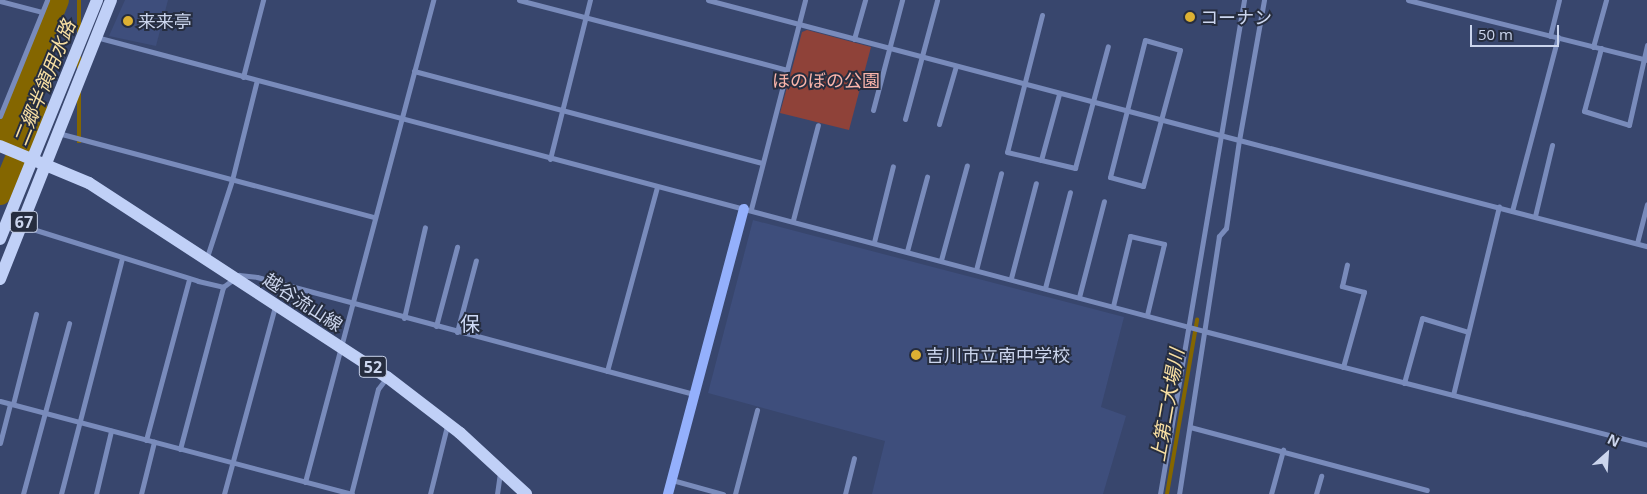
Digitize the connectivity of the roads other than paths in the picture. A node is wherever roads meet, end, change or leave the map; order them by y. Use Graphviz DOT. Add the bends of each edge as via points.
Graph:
graph roads {
  1 [pos="47,0"];
  2 [pos="97,0"];
  3 [pos="111,0"];
  4 [pos="263,0"];
  5 [pos="433,0"];
  6 [pos="519,0"];
  7 [pos="590,0"];
  8 [pos="708,0"];
  9 [pos="806,0"];
  10 [pos="865,0"];
  11 [pos="902,0"];
  12 [pos="937,0"];
  13 [pos="1244,0"];
  14 [pos="1264,0"];
  15 [pos="1408,0"];
  16 [pos="1559,0"];
  17 [pos="1606,0"];
  18 [pos="0,1"];
  19 [pos="42,12"];
  20 [pos="1042,15"];
  21 [pos="586,17"];
  22 [pos="799,24"];
  23 [pos="1550,36"];
  24 [pos="95,37"];
  25 [pos="1558,37"];
  26 [pos="854,39"];
  27 [pos="1647,45"];
  28 [pos="1108,46"];
  29 [pos="1594,46"];
  30 [pos="889,48"];
  31 [pos="1601,48"];
  32 [pos="922,57"];
  33 [pos="1645,60"];
  34 [pos="956,66"];
  35 [pos="787,70"];
  36 [pos="414,71"];
  37 [pos="243,77"];
  38 [pos="258,80"];
  39 [pos="1026,85"];
  40 [pos="1059,94"];
  41 [pos="1093,103"];
  42 [pos="563,110"];
  43 [pos="873,110"];
  44 [pos="1126,111"];
  45 [pos="0,116"];
  46 [pos="905,118"];
  47 [pos="401,119"];
  48 [pos="1161,121"];
  49 [pos="939,124"];
  50 [pos="818,125"];
  51 [pos="58,133"];
  52 [pos="1224,138"];
  53 [pos="1236,140"];
  54 [pos="1552,145"];
  55 [pos="0,146"];
  56 [pos="28,156"];
  57 [pos="550,159"];
  58 [pos="1041,160"];
  59 [pos="45,163"];
  60 [pos="762,163"];
  61 [pos="967,165"];
  62 [pos="893,166"];
  63 [pos="1001,173"];
  64 [pos="927,177"];
  65 [pos="232,180"];
  66 [pos="1036,183"];
  67 [pos="657,187"];
  68 [pos="1070,192"];
  69 [pos="1104,201"];
  70 [pos="1647,204"];
  71 [pos="1499,207"];
  72 [pos="747,209"];
  73 [pos="1512,211"];
  74 [pos="374,216"];
  75 [pos="1535,216"];
  76 [pos="794,220"];
  77 [pos="22,226"];
  78 [pos="425,227"];
  79 [pos="0,239"];
  80 [pos="874,242"];
  81 [pos="1638,243"];
  82 [pos="1647,246"];
  83 [pos="457,247"];
  84 [pos="907,251"];
  85 [pos="122,258"];
  86 [pos="206,260"];
  87 [pos="476,260"];
  88 [pos="942,260"];
  89 [pos="1347,265"];
  90 [pos="976,270"];
  91 [pos="233,277"];
  92 [pos="1011,278"];
  93 [pos="0,279"];
  94 [pos="189,279"];
  95 [pos="223,287"];
  96 [pos="1045,288"];
  97 [pos="1078,297"];
  98 [pos="351,303"];
  99 [pos="276,306"];
  100 [pos="1112,306"];
  101 [pos="36,314"];
  102 [pos="1147,315"];
  103 [pos="404,318"];
  104 [pos="69,323"];
  105 [pos="436,326"];
  106 [pos="1189,326"];
  107 [pos="1202,331"];
  108 [pos="457,332"];
  109 [pos="1468,332"];
  110 [pos="340,346"];
  111 [pos="1343,367"];
  112 [pos="607,371"];
  113 [pos="387,376"];
  114 [pos="1404,383"];
  115 [pos="696,394"];
  116 [pos="1452,395"];
  117 [pos="0,401"];
  118 [pos="12,404"];
  119 [pos="757,410"];
  120 [pos="45,412"];
  121 [pos="80,421"];
  122 [pos="448,423"];
  123 [pos="1190,426"];
  124 [pos="112,431"];
  125 [pos="146,440"];
  126 [pos="154,442"];
  127 [pos="0,443"];
  128 [pos="1647,445"];
  129 [pos="180,448"];
  130 [pos="1283,450"];
  131 [pos="854,458"];
  132 [pos="232,462"];
  133 [pos="502,470"];
  134 [pos="1321,476"];
  135 [pos="672,480"];
  136 [pos="305,482"];
  137 [pos="1427,490"];
  138 [pos="23,494"];
  139 [pos="60,494"];
  140 [pos="96,494"];
  141 [pos="141,494"];
  142 [pos="224,494"];
  143 [pos="352,494"];
  144 [pos="430,494"];
  145 [pos="497,494"];
  146 [pos="526,494"];
  147 [pos="668,494"];
  148 [pos="723,494"];
  149 [pos="735,494"];
  150 [pos="845,494"];
  151 [pos="1160,494"];
  152 [pos="1179,494"];
  153 [pos="1271,494"];
  154 [pos="1316,494"];
  1 -- 19 [label="street"];
  2 -- 56 [label="main road"];
  3 -- 24 [label="main road"];
  4 -- 37 [label="street"];
  5 -- 36 [label="street"];
  6 -- 21 [label="street"];
  7 -- 21 [label="street"];
  8 -- 22 [label="street"];
  9 -- 22 [label="street"];
  10 -- 26 [label="street"];
  11 -- 30 [label="street"];
  12 -- 32 [label="street"];
  13 -- 52 [label="street"];
  14 -- 53 [label="street"];
  15 -- 23 [label="street"];
  16 -- 23 [label="street"];
  17 -- 29 [label="street"];
  18 -- 19 [label="street"];
  19 -- 45 [label="street"];
  20 -- 39 [label="street"];
  21 -- 35 [label="street"];
  21 -- 42 [label="street"];
  22 -- 26 [label="street"];
  22 -- 35 [label="street"];
  23 -- 25 [label="street"];
  24 -- 37 [label="street"];
  24 -- 51 [label="main road"];
  25 -- 29 [label="street"];
  25 -- 73 [label="street"];
  26 -- 30 [label="street"];
  27 -- 33 [label="street"];
  28 -- 41 [label="street"];
  29 -- 31 [label="street"];
  30 -- 32 [label="street"];
  30 -- 43 [label="street"];
  31 -- 33 [label="street"];
  31 -- 33 [label="street" via="1584,111 1629,126"];
  32 -- 34 [label="street"];
  32 -- 46 [label="street"];
  34 -- 39 [label="street"];
  34 -- 49 [label="street"];
  35 -- 60 [label="street"];
  36 -- 42 [label="street"];
  36 -- 47 [label="street"];
  37 -- 38 [label="street"];
  38 -- 47 [label="street"];
  38 -- 65 [label="street"];
  39 -- 40 [label="street"];
  39 -- 58 [label="street" via="1007,152"];
  40 -- 41 [label="street"];
  40 -- 58 [label="street"];
  41 -- 44 [label="street"];
  41 -- 58 [label="street" via="1075,168"];
  42 -- 57 [label="street"];
  42 -- 60 [label="street"];
  44 -- 48 [label="street"];
  44 -- 48 [label="street" via="1110,178 1143,186"];
  44 -- 48 [label="street" via="1145,40 1180,50"];
  47 -- 57 [label="street"];
  47 -- 74 [label="street"];
  48 -- 52 [label="street"];
  50 -- 76 [label="street"];
  51 -- 59 [label="main road"];
  51 -- 65 [label="street"];
  52 -- 53 [label="street"];
  52 -- 106 [label="street"];
  53 -- 71 [label="street"];
  53 -- 107 [label="street"];
  54 -- 75 [label="street"];
  55 -- 56 [label="main road, 越谷流山線 / 52"];
  56 -- 59 [label="main road, 越谷流山線 / 52"];
  56 -- 79 [label="main road, 67"];
  57 -- 67 [label="street"];
  59 -- 77 [label="main road, 67"];
  59 -- 86 [label="main road, 越谷流山線 / 52" via="89,183"];
  60 -- 72 [label="street"];
  61 -- 88 [label="street"];
  62 -- 80 [label="street"];
  63 -- 90 [label="street"];
  64 -- 84 [label="street"];
  65 -- 74 [label="street"];
  65 -- 86 [label="street"];
  66 -- 92 [label="street"];
  67 -- 72 [label="street"];
  67 -- 112 [label="street"];
  68 -- 96 [label="street"];
  69 -- 97 [label="street"];
  70 -- 81 [label="street"];
  71 -- 73 [label="street"];
  71 -- 109 [label="street"];
  72 -- 76 [label="street"];
  72 -- 115 [label="street"];
  73 -- 75 [label="street"];
  74 -- 98 [label="street"];
  75 -- 81 [label="street"];
  76 -- 80 [label="street"];
  77 -- 85 [label="street"];
  77 -- 93 [label="main road, 67"];
  78 -- 103 [label="street"];
  80 -- 84 [label="street"];
  81 -- 82 [label="street"];
  83 -- 105 [label="street"];
  84 -- 88 [label="street"];
  85 -- 94 [label="street"];
  85 -- 121 [label="street"];
  86 -- 91 [label="main road, 越谷流山線 / 52"];
  87 -- 108 [label="street"];
  88 -- 90 [label="street"];
  89 -- 111 [label="street" via="1342,286 1364,292"];
  90 -- 92 [label="street"];
  91 -- 95 [label="street"];
  91 -- 98 [label="street" via="256,277"];
  91 -- 99 [label="main road, 越谷流山線 / 52"];
  92 -- 96 [label="street"];
  94 -- 95 [label="street"];
  94 -- 125 [label="street"];
  95 -- 129 [label="street"];
  96 -- 97 [label="street"];
  97 -- 100 [label="street"];
  98 -- 103 [label="street"];
  98 -- 110 [label="street"];
  99 -- 110 [label="main road, 越谷流山線 / 52"];
  99 -- 132 [label="street"];
  100 -- 102 [label="street"];
  100 -- 102 [label="street" via="1130,236 1164,244"];
  101 -- 118 [label="street"];
  102 -- 106 [label="street"];
  103 -- 105 [label="street"];
  104 -- 120 [label="street"];
  105 -- 108 [label="street"];
  106 -- 107 [label="street"];
  106 -- 151 [label="street"];
  107 -- 111 [label="street"];
  107 -- 123 [label="street" via="1205,344"];
  108 -- 112 [label="street"];
  109 -- 114 [label="street" via="1422,318"];
  109 -- 116 [label="street"];
  110 -- 113 [label="main road, 越谷流山線 / 52"];
  110 -- 136 [label="street"];
  111 -- 114 [label="street"];
  112 -- 115 [label="street"];
  113 -- 122 [label="main road, 越谷流山線 / 52"];
  113 -- 143 [label="street" via="378,389"];
  114 -- 116 [label="street"];
  115 -- 135 [label="street"];
  116 -- 128 [label="street"];
  117 -- 118 [label="street"];
  118 -- 120 [label="street"];
  118 -- 127 [label="street"];
  119 -- 149 [label="street"];
  120 -- 121 [label="street"];
  120 -- 138 [label="street"];
  121 -- 124 [label="street"];
  121 -- 139 [label="street"];
  122 -- 133 [label="main road, 越谷流山線 / 52"];
  122 -- 144 [label="street"];
  123 -- 130 [label="street"];
  123 -- 152 [label="street"];
  124 -- 125 [label="street"];
  124 -- 140 [label="street"];
  125 -- 126 [label="street"];
  126 -- 129 [label="street"];
  126 -- 141 [label="street"];
  129 -- 132 [label="street"];
  130 -- 137 [label="street"];
  130 -- 153 [label="street"];
  131 -- 150 [label="street"];
  132 -- 136 [label="street"];
  132 -- 142 [label="street"];
  133 -- 145 [label="street" via="498,476"];
  133 -- 146 [label="main road, 越谷流山線 / 52"];
  134 -- 154 [label="street"];
  135 -- 147 [label="street"];
  135 -- 148 [label="street"];
  136 -- 143 [label="street"];
}
